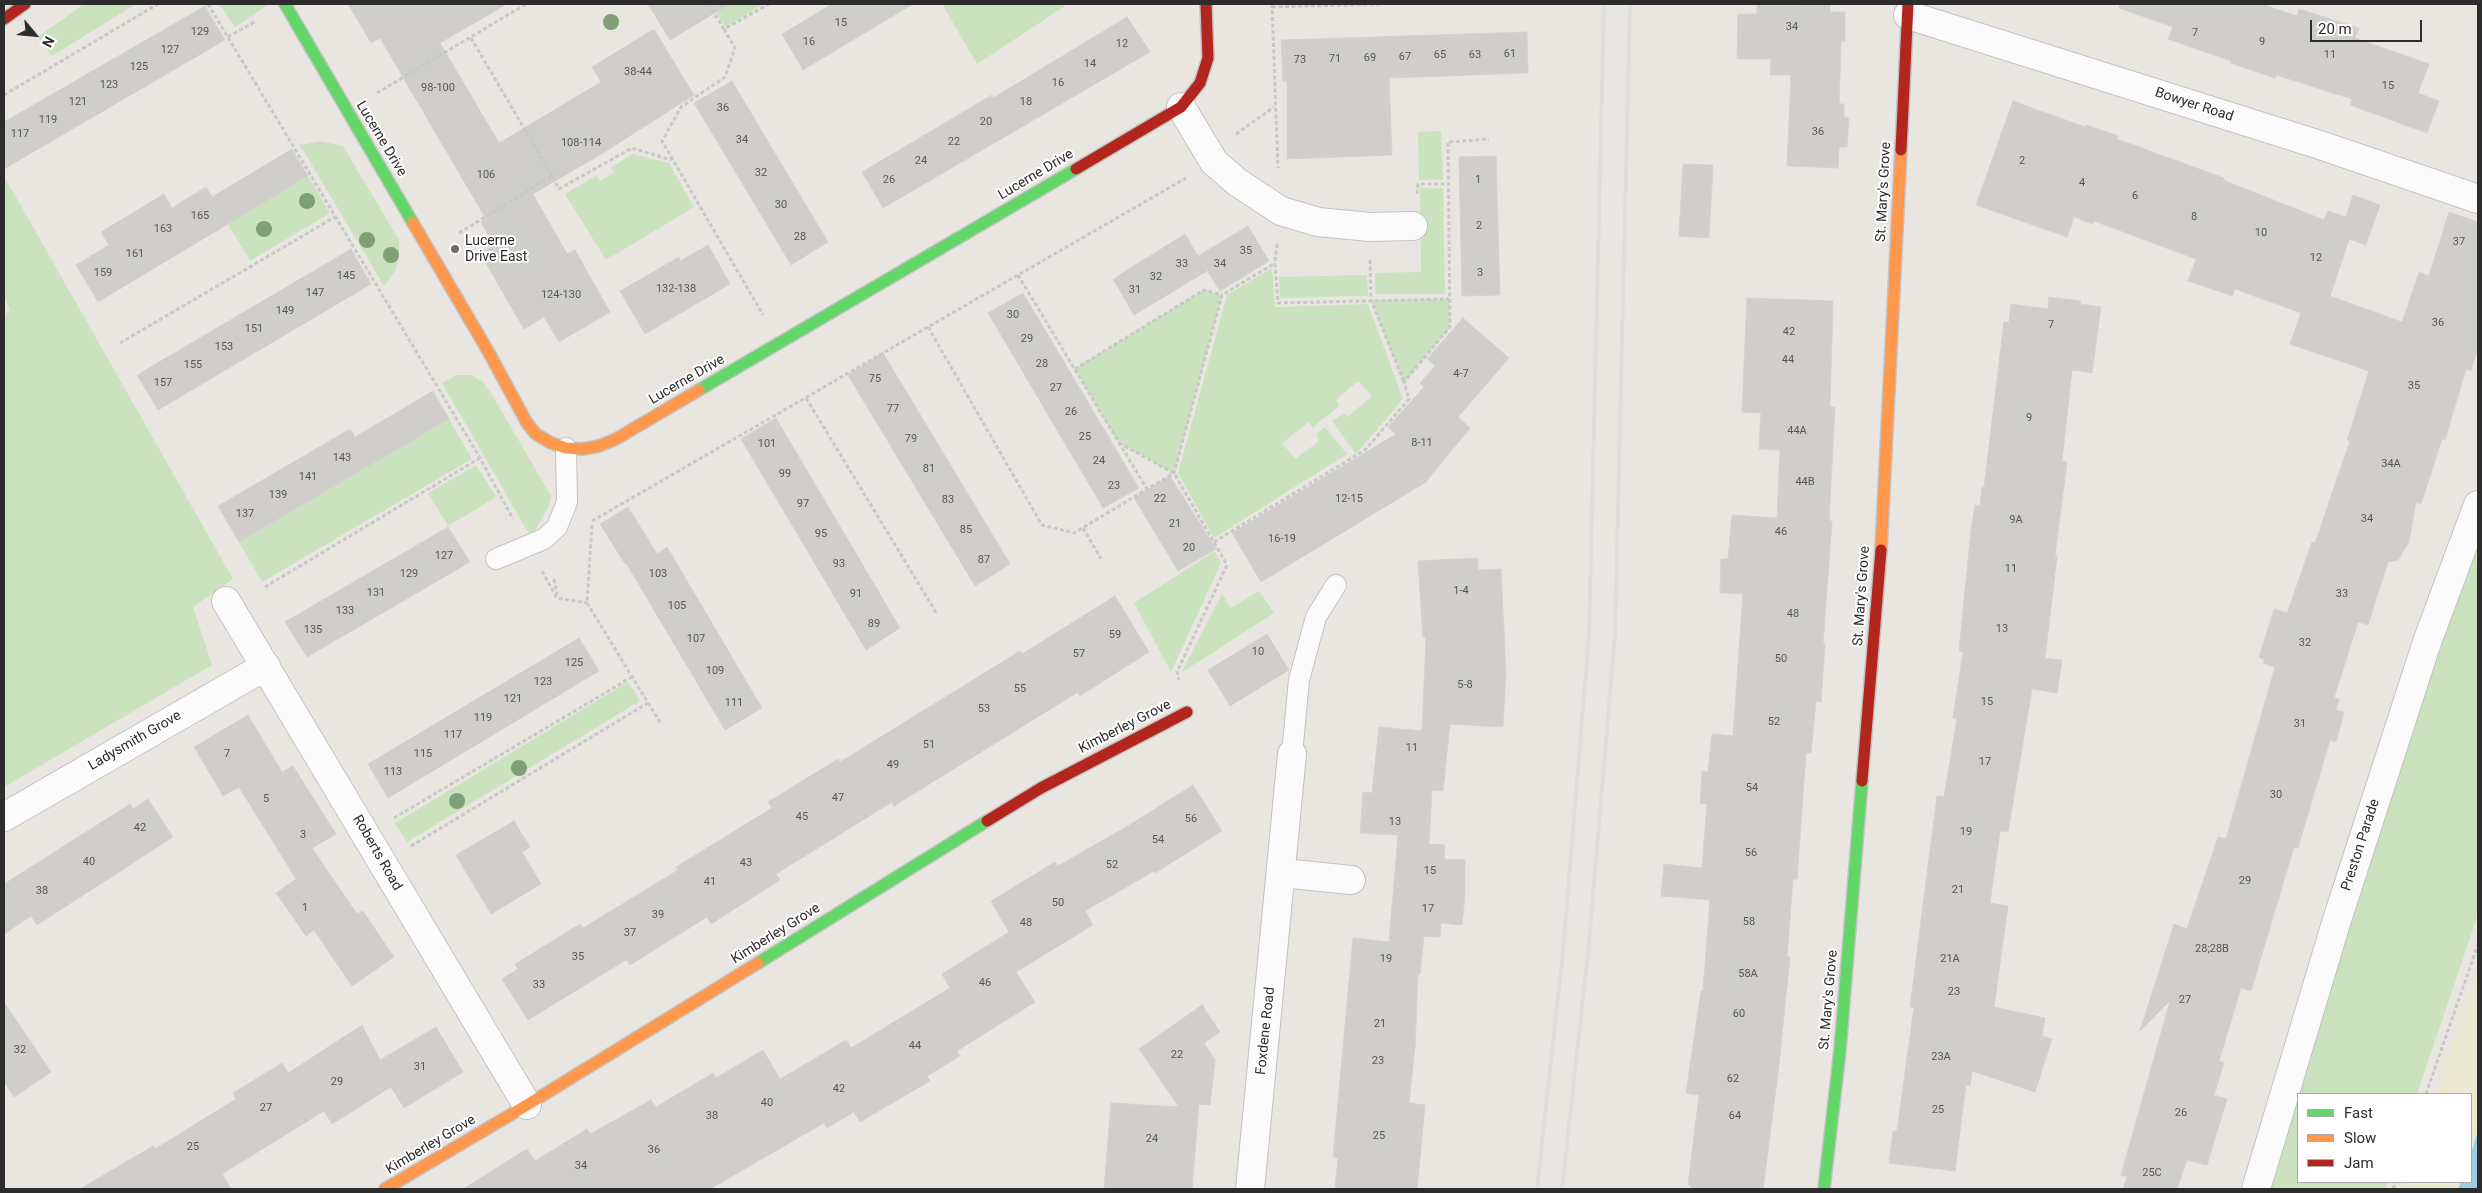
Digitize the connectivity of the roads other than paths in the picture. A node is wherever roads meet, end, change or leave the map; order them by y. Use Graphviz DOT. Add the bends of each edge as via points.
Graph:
graph roads {
  1 [pos="25,4"];
  2 [pos="285,4"];
  3 [pos="1206,4"];
  4 [pos="1908,10"];
  5 [pos="4,19"];
  6 [pos="1181,107"];
  7 [pos="2478,199"];
  8 [pos="1413,226"];
  9 [pos="566,448"];
  10 [pos="2478,505"];
  11 [pos="496,559"];
  12 [pos="1336,585"];
  13 [pos="226,601"];
  14 [pos="266,666"];
  15 [pos="1188,712"];
  16 [pos="1292,754"];
  17 [pos="4,817"];
  18 [pos="1282,873"];
  19 [pos="1352,880"];
  20 [pos="527,1105"];
  21 [pos="384,1189"];
  22 [pos="1250,1189"];
  23 [pos="1824,1189"];
  24 [pos="2256,1189"];
  1 -- 5 [label="street"];
  2 -- 9 [label="street, Lucerne Drive" via="527,423 536,434"];
  3 -- 6 [label="street, Lucerne Drive" via="1208,58 1200,83"];
  4 -- 7 [label="street, Bowyer Road"];
  4 -- 23 [label="street, St. Mary's Grove" via="1880,563 1840,1050"];
  6 -- 8 [label="street" via="1214,162 1237,182 1281,211 1318,222 1370,227"];
  6 -- 9 [label="street, Lucerne Drive" via="616,439 599,446"];
  9 -- 11 [label="lane" via="567,502 556,527 544,539"];
  10 -- 24 [label="street, Preston Parade" via="2424,651 2336,923"];
  12 -- 16 [label="lane, Foxdene Road" via="1316,616 1299,680"];
  13 -- 14 [label="street, Roberts Road"];
  14 -- 17 [label="street, Ladysmith Grove"];
  14 -- 20 [label="street, Roberts Road"];
  15 -- 20 [label="street, Kimberley Grove" via="1041,788"];
  16 -- 18 [label="street, Foxdene Road"];
  18 -- 19 [label="street"];
  18 -- 22 [label="street, Foxdene Road"];
  20 -- 21 [label="street, Kimberley Grove"];
}
